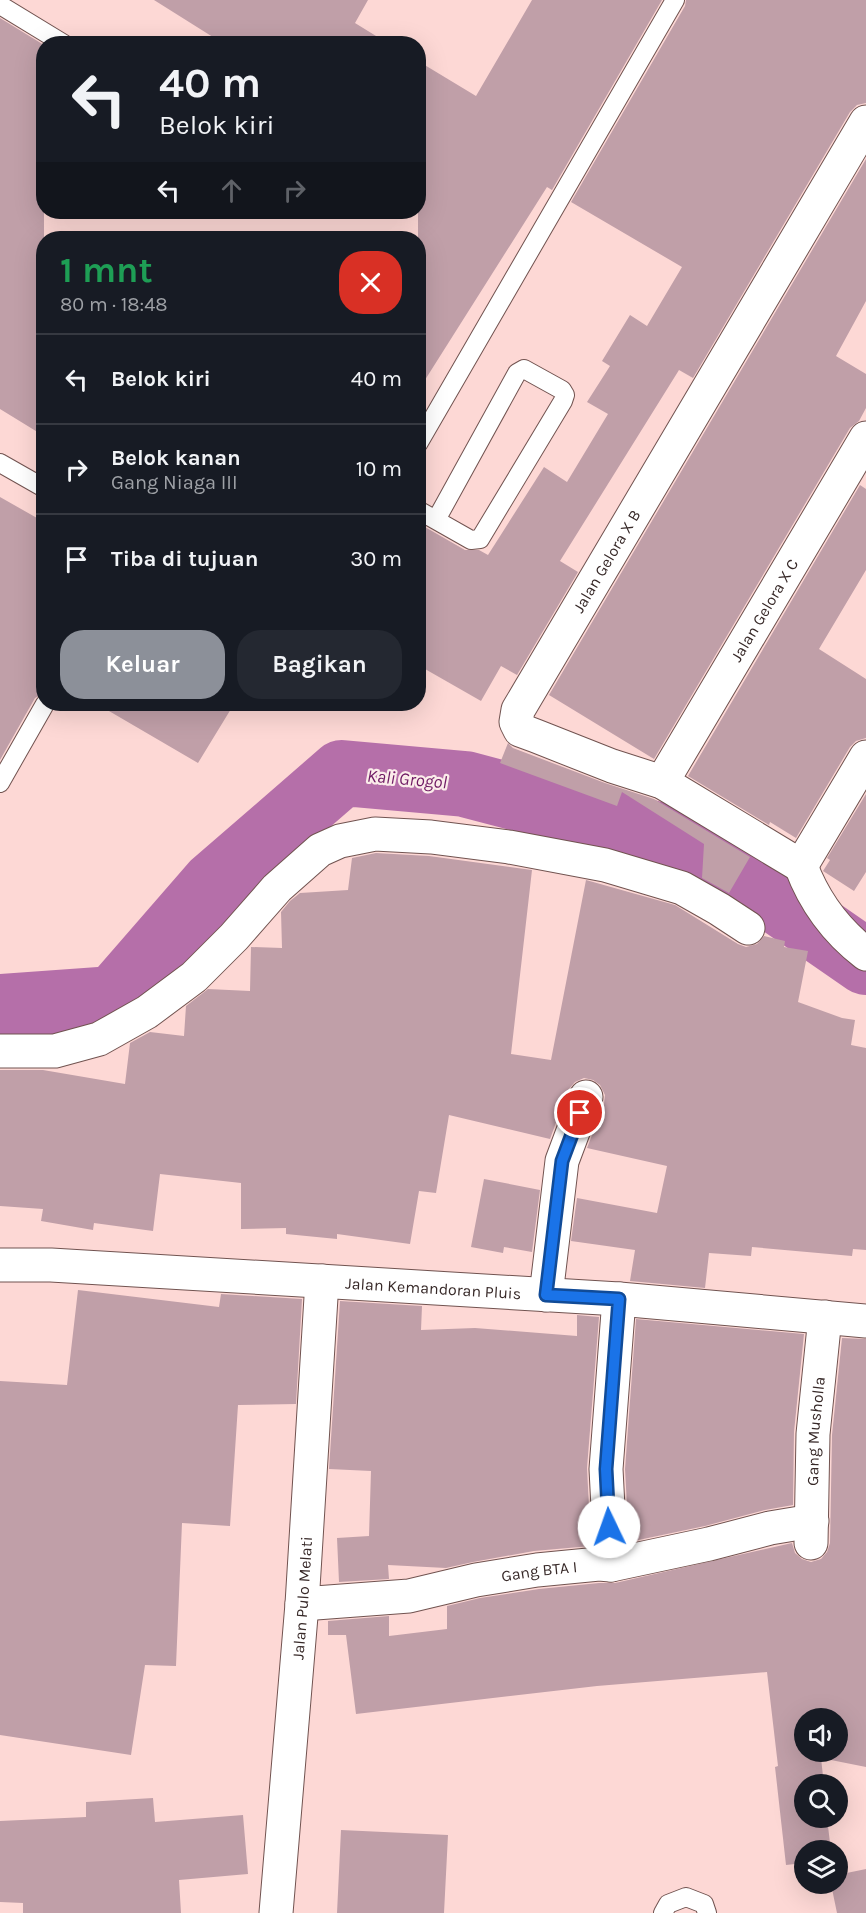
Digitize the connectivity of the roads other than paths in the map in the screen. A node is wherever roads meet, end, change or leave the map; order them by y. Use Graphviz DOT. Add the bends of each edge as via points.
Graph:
graph roads {
  1 [pos="675,0"];
  2 [pos="0,5"];
  3 [pos="51,36"];
  4 [pos="866,122"];
  5 [pos="426,430"];
  6 [pos="866,438"];
  7 [pos="0,463"];
  8 [pos="36,483"];
  9 [pos="426,514"];
  10 [pos="436,520"];
  11 [pos="41,711"];
  12 [pos="866,757"];
  13 [pos="662,782"];
  14 [pos="0,783"];
  15 [pos="801,866"];
  16 [pos="748,928"];
  17 [pos="866,954"];
  18 [pos="0,1051"];
  19 [pos="586,1097"];
  20 [pos="0,1265"];
  21 [pos="322,1281"];
  22 [pos="546,1295"];
  23 [pos="619,1299"];
  24 [pos="825,1317"];
  25 [pos="866,1321"];
  26 [pos="811,1532"];
  27 [pos="611,1565"];
  28 [pos="302,1604"];
  29 [pos="276,1913"];
  30 [pos="663,1913"];
  31 [pos="707,1913"];
  1 -- 5 [label="lane"];
  2 -- 3 [label="lane"];
  4 -- 13 [label="street, Jalan Gelora X B" via="518,710 516,722 520,730"];
  6 -- 13 [label="street, Jalan Gelora X C"];
  7 -- 8 [label="lane"];
  9 -- 10 [label="lane"];
  10 -- 10 [label="lane" via="517,373 524,369 562,390 562,401 480,539 471,540"];
  11 -- 14 [label="lane"];
  12 -- 15 [label="street"];
  13 -- 15 [label="street, Jalan Gelora X B"];
  15 -- 17 [label="street" via="823,909"];
  16 -- 18 [label="street" via="682,888 605,866 509,847 375,834 340,841 320,850 277,888 194,977 99,1039 55,1051"];
  19 -- 22 [label="street" via="562,1161"];
  20 -- 21 [label="street, Jalan Kemandoran Pluis"];
  21 -- 22 [label="street, Jalan Kemandoran Pluis"];
  21 -- 28 [label="street, Jalan Pulo Melati"];
  22 -- 23 [label="street, Jalan Kemandoran Pluis"];
  23 -- 24 [label="street, Jalan Kemandoran Pluis"];
  23 -- 27 [label="street" via="606,1469"];
  24 -- 25 [label="street, Jalan Kemandoran Pluis"];
  24 -- 26 [label="street, Gang Musholla" via="813,1434"];
  26 -- 27 [label="street, Gang BTA I" via="771,1528"];
  27 -- 28 [label="street, Gang BTA I" via="486,1578 410,1596"];
  28 -- 29 [label="street, Jalan Pulo Melati"];
  30 -- 31 [label="lane" via="668,1904 686,1897 704,1904"];
}
